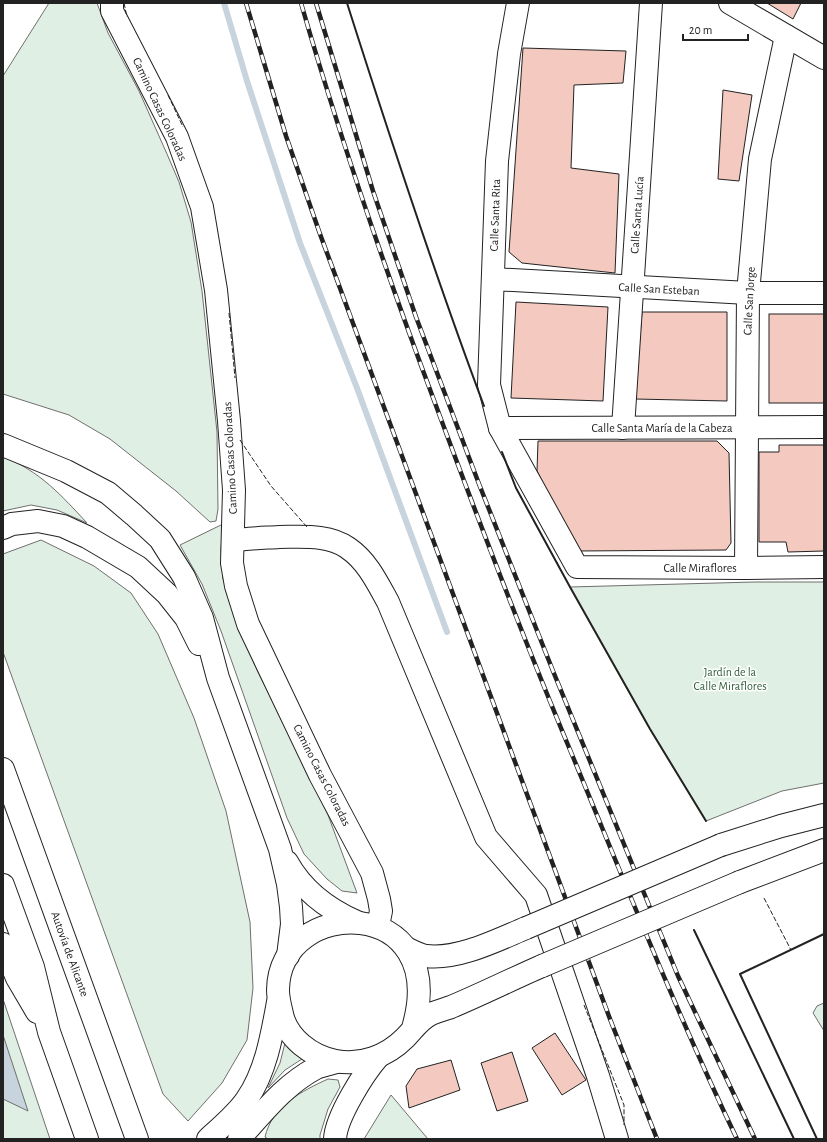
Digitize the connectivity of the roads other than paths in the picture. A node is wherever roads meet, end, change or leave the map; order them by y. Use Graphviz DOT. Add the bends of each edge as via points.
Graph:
graph roads {
  1 [pos="112,3"];
  2 [pos="518,3"];
  3 [pos="651,3"];
  4 [pos="730,3"];
  5 [pos="786,36"];
  6 [pos="824,58"];
  7 [pos="493,279"];
  8 [pos="632,287"];
  9 [pos="748,293"];
  10 [pos="824,293"];
  11 [pos="746,427"];
  12 [pos="824,427"];
  13 [pos="500,428"];
  14 [pos="623,428"];
  15 [pos="3,445"];
  16 [pos="3,528"];
  17 [pos="233,541"];
  18 [pos="577,567"];
  19 [pos="824,567"];
  20 [pos="746,568"];
  21 [pos="218,678"];
  22 [pos="3,769"];
  23 [pos="824,815"];
  24 [pos="280,849"];
  25 [pos="824,850"];
  26 [pos="3,885"];
  27 [pos="369,925"];
  28 [pos="3,944"];
  29 [pos="406,948"];
  30 [pos="288,956"];
  31 [pos="279,999"];
  32 [pos="413,1028"];
  33 [pos="49,1032"];
  34 [pos="378,1056"];
  35 [pos="337,1062"];
  36 [pos="87,1139"];
  37 [pos="137,1139"];
  38 [pos="208,1139"];
  39 [pos="239,1139"];
  40 [pos="335,1139"];
  41 [pos="617,1139"];
  1 -- 17 [label="main road, Camino Casas Coloradas" via="112,11 177,137 202,207 216,290 229,421 234,490"];
  2 -- 7 [label="main road, Calle Santa Rita" via="509,54 497,161"];
  3 -- 8 [label="main road, Calle Santa Lucía"];
  4 -- 5 [label="main road"];
  5 -- 6 [label="main road"];
  5 -- 9 [label="main road, Calle San Jorge" via="760,159"];
  7 -- 8 [label="main road, Calle San Esteban"];
  7 -- 13 [label="main road, Calle Santa Rita" via="489,385"];
  8 -- 9 [label="main road, Calle San Esteban"];
  8 -- 14 [label="main road, Calle Santa Lucía"];
  9 -- 10 [label="main road, Calle San Esteban"];
  9 -- 11 [label="main road, Calle San Jorge"];
  11 -- 12 [label="main road, Calle Santa María de la Cabeza"];
  11 -- 14 [label="main road, Calle Santa María de la Cabeza"];
  11 -- 20 [label="main road, Calle San Jorge"];
  13 -- 14 [label="main road, Calle Santa María de la Cabeza"];
  13 -- 18 [label="main road, Calle Santa Rita"];
  15 -- 21 [label="main road" via="66,471 108,493 160,539 184,577 202,618"];
  16 -- 21 [label="main road" via="12,524 38,521 63,526 138,567 167,594 186,618"];
  17 -- 27 [label="main road, Camino Casas Coloradas" via="232,563 236,586 248,624 320,775 372,874 381,911"];
  17 -- 41 [label="main road" via="248,538 309,536 330,540 347,547 373,575 388,602 486,837 536,895"];
  18 -- 20 [label="main road, Calle Miraflores"];
  19 -- 20 [label="main road, Calle Miraflores"];
  21 -- 24 [label="main road"];
  22 -- 37 [label="main road, Autovía de Alicante"];
  23 -- 29 [label="main road, bridge" via="721,845 468,950 443,956 425,956"];
  24 -- 27 [label="main road" via="301,884 323,904 339,914"];
  24 -- 30 [label="main road" via="291,907 292,924"];
  25 -- 32 [label="main road, bridge" via="740,882 431,1014"];
  26 -- 33 [label="main road" via="33,967"];
  27 -- 29 [label="main road" via="399,939"];
  27 -- 30 [label="main road" via="330,925 304,937"];
  28 -- 33 [label="main road" via="17,978"];
  29 -- 32 [label="main road" via="418,973 417,1014"];
  30 -- 31 [label="main road" via="280,978"];
  31 -- 35 [label="main road" via="289,1032 311,1052"];
  31 -- 38 [label="main road" via="262,1070 247,1100"];
  32 -- 34 [label="main road" via="393,1049"];
  33 -- 36 [label="main road"];
  34 -- 35 [label="main road" via="368,1060"];
  34 -- 40 [label="main road" via="370,1065 342,1114"];
  35 -- 39 [label="main road" via="317,1068 296,1081 276,1098"];
}
